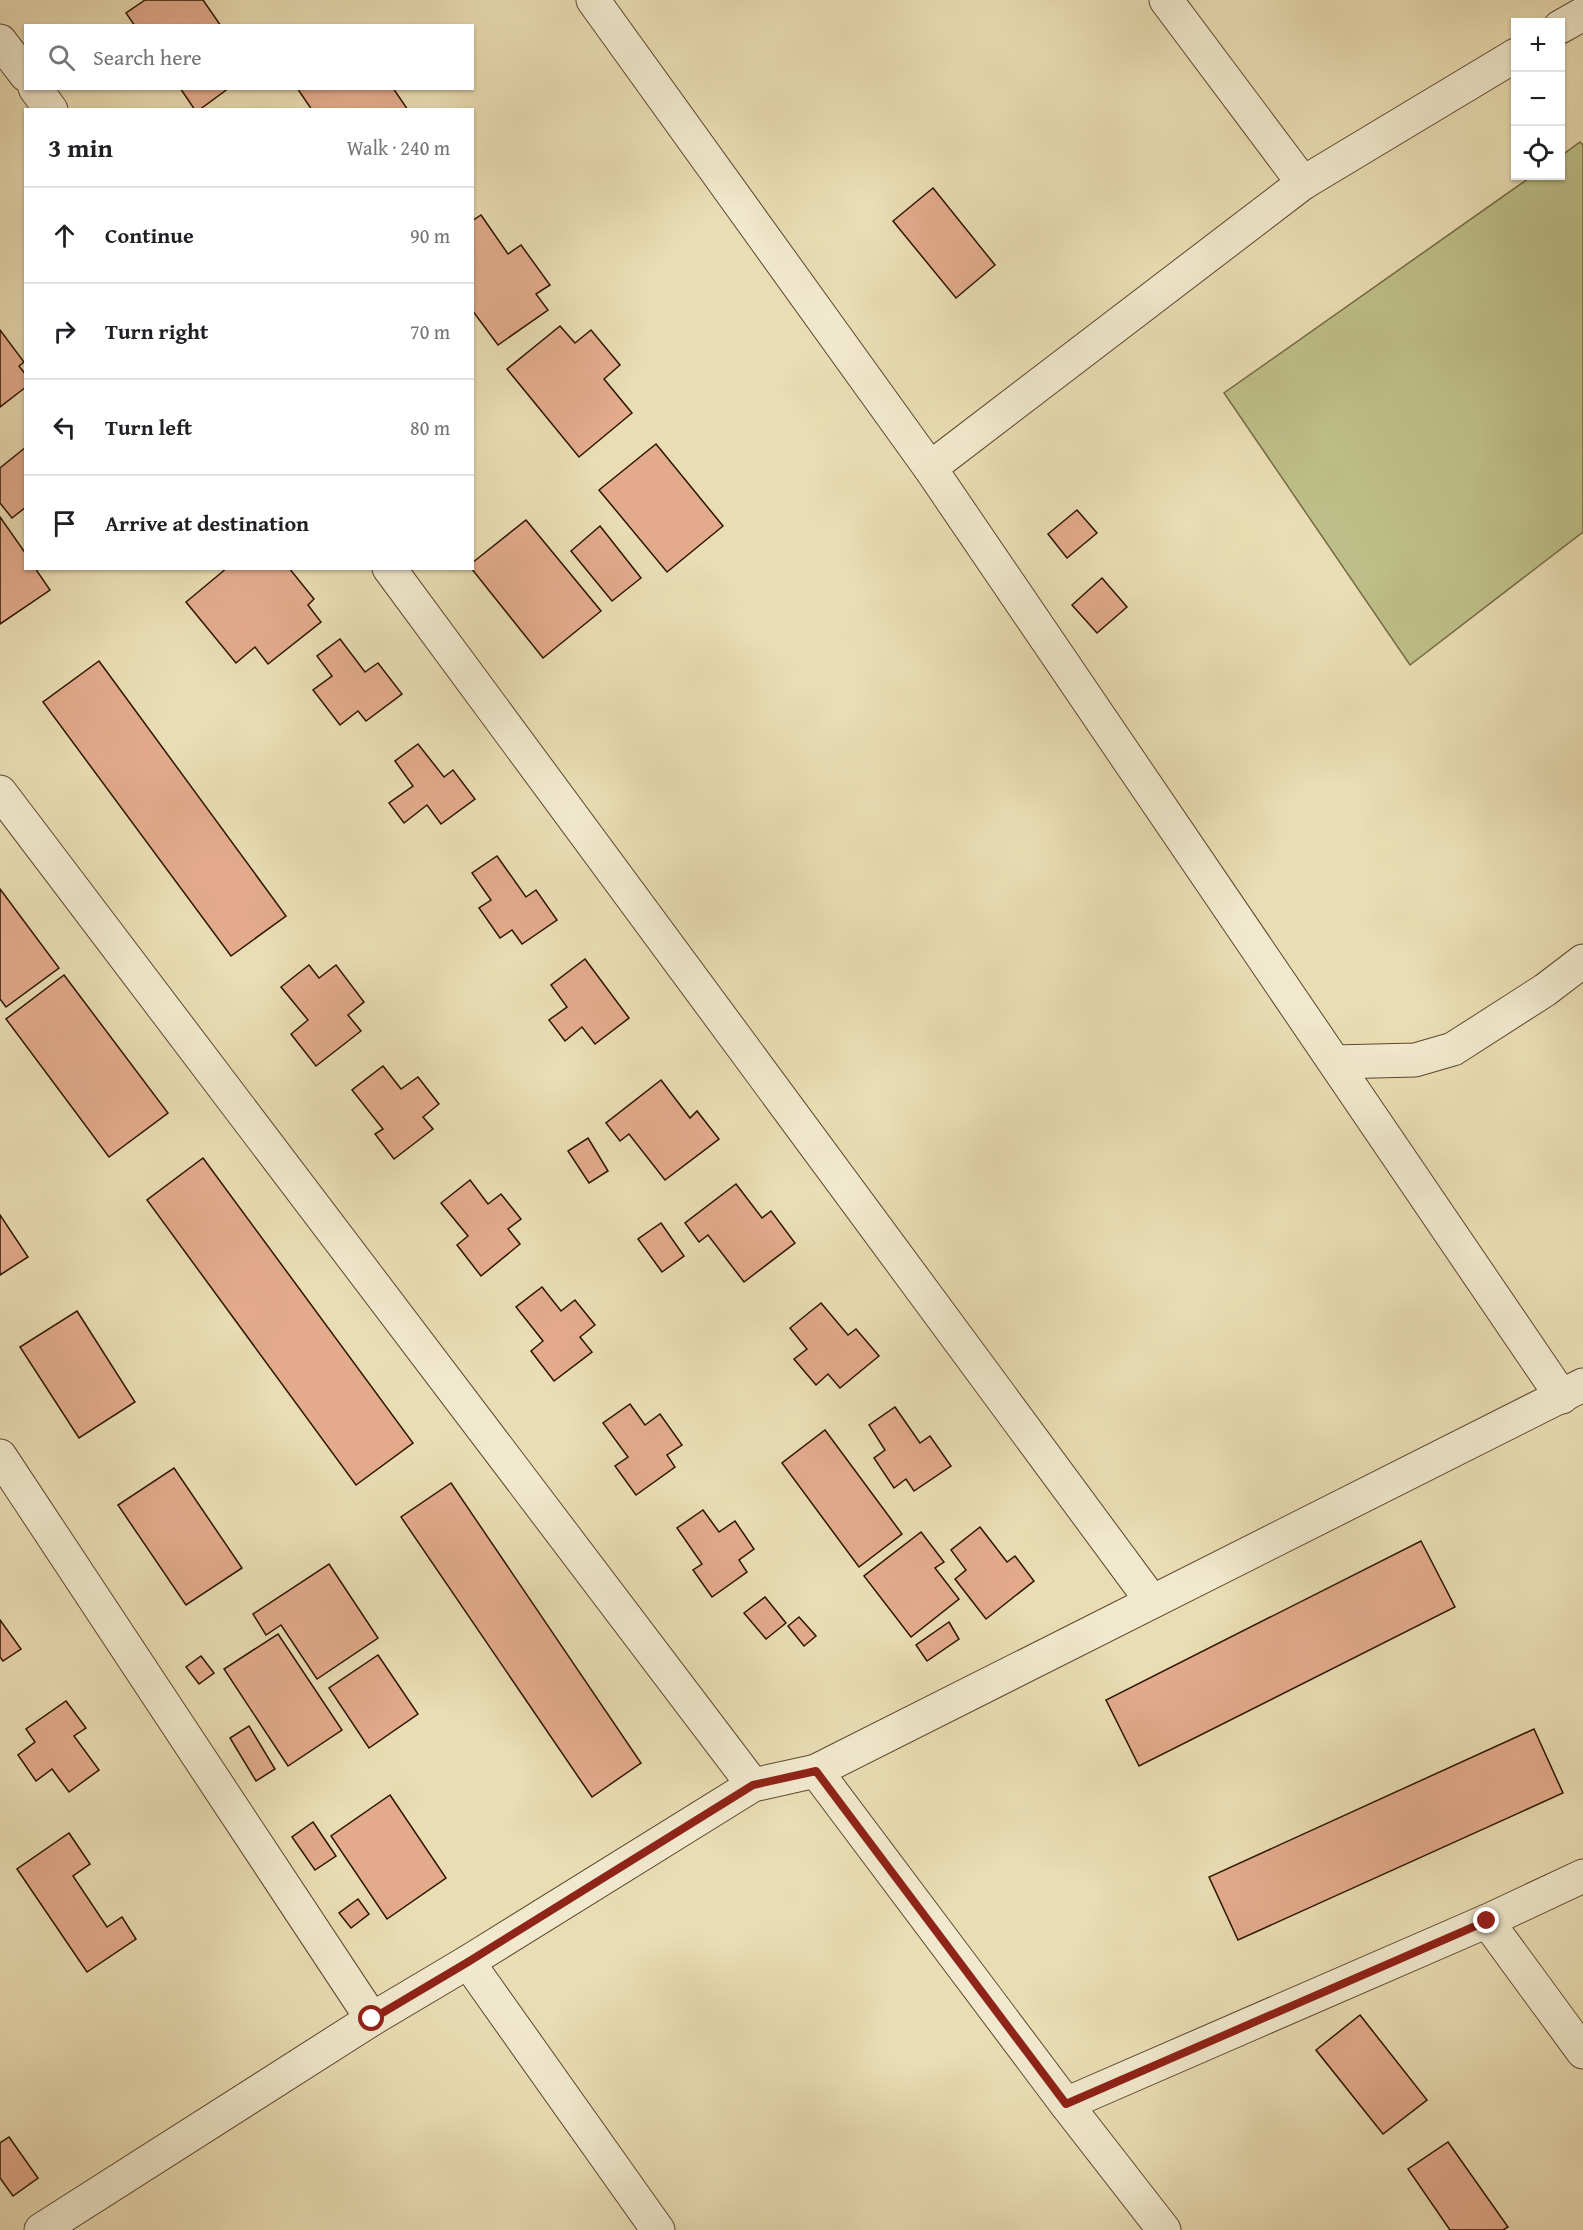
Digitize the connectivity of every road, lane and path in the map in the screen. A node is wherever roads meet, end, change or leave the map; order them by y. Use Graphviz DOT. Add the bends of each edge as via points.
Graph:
graph roads {
  1 [pos="593,0"];
  2 [pos="1166,0"];
  3 [pos="1583,14"];
  4 [pos="1565,24"];
  5 [pos="0,41"];
  6 [pos="1511,56"];
  7 [pos="24,72"];
  8 [pos="36,90"];
  9 [pos="50,108"];
  10 [pos="1303,183"];
  11 [pos="930,468"];
  12 [pos="391,570"];
  13 [pos="0,792"];
  14 [pos="1583,961"];
  15 [pos="1335,1062"];
  16 [pos="1572,1391"];
  17 [pos="0,1456"];
  18 [pos="1151,1600"];
  19 [pos="816,1771"];
  20 [pos="753,1785"];
  21 [pos="1583,1876"];
  22 [pos="1487,1921"];
  23 [pos="468,1962"];
  24 [pos="372,2019"];
  25 [pos="1583,2052"];
  26 [pos="1066,2104"];
  27 [pos="41,2230"];
  28 [pos="658,2230"];
  29 [pos="1164,2230"];
  1 -- 11 [label="street"];
  2 -- 10 [label="street"];
  3 -- 4 [label="street"];
  5 -- 7 [label="street"];
  6 -- 10 [label="street"];
  8 -- 9 [label="street"];
  10 -- 11 [label="street"];
  11 -- 15 [label="street"];
  12 -- 18 [label="street"];
  13 -- 20 [label="street"];
  14 -- 15 [label="street" via="1453,1049 1415,1060"];
  15 -- 16 [label="street"];
  16 -- 18 [label="street"];
  17 -- 24 [label="street"];
  18 -- 19 [label="street"];
  19 -- 20 [label="street"];
  19 -- 26 [label="street"];
  20 -- 23 [label="street"];
  21 -- 22 [label="street"];
  22 -- 25 [label="street"];
  22 -- 26 [label="street"];
  23 -- 24 [label="street"];
  23 -- 28 [label="street"];
  24 -- 27 [label="street"];
  26 -- 29 [label="street"];
}
